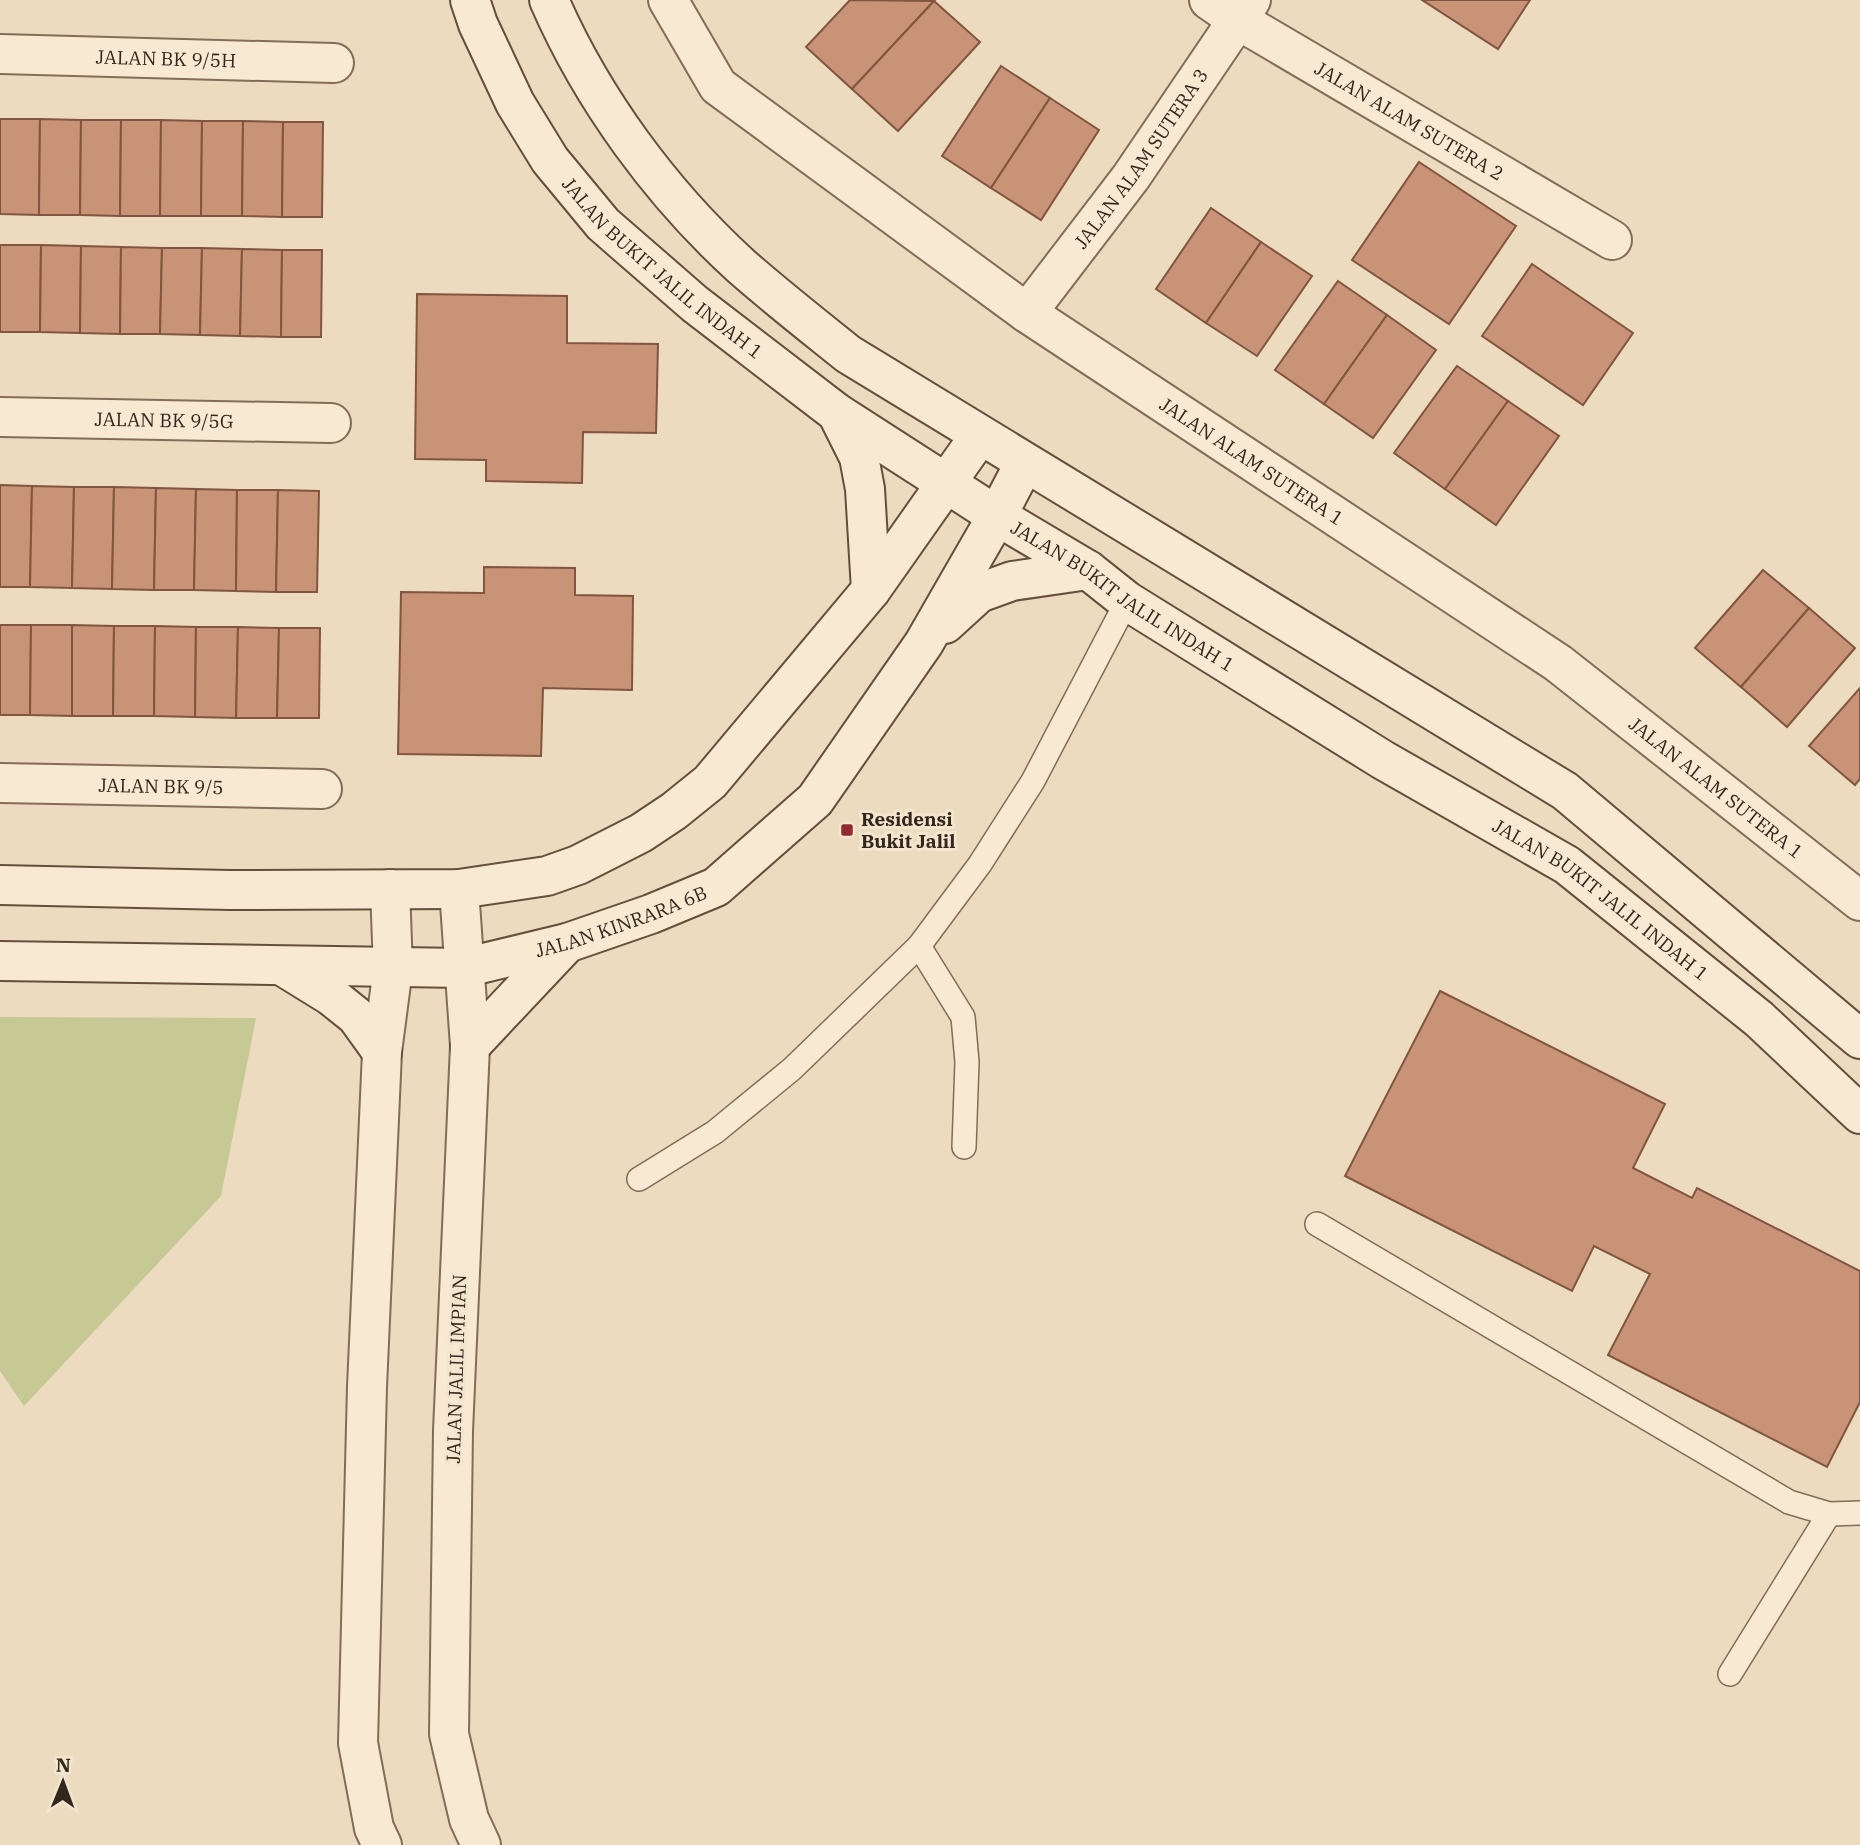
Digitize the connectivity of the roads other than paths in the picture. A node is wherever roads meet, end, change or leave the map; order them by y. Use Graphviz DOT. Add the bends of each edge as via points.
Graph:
graph roads {
  1 [pos="470,0"];
  2 [pos="549,0"];
  3 [pos="668,0"];
  4 [pos="1233,7"];
  5 [pos="0,54"];
  6 [pos="334,63"];
  7 [pos="1612,240"];
  8 [pos="1027,313"];
  9 [pos="837,412"];
  10 [pos="0,417"];
  11 [pos="331,423"];
  12 [pos="979,435"];
  13 [pos="1024,464"];
  14 [pos="947,482"];
  15 [pos="998,516"];
  16 [pos="1088,570"];
  17 [pos="871,590"];
  18 [pos="1127,601"];
  19 [pos="924,643"];
  20 [pos="0,783"];
  21 [pos="321,789"];
  22 [pos="0,885"];
  23 [pos="390,889"];
  24 [pos="459,889"];
  25 [pos="1860,901"];
  26 [pos="567,943"];
  27 [pos="919,946"];
  28 [pos="0,961"];
  29 [pos="282,966"];
  30 [pos="393,968"];
  31 [pos="463,968"];
  32 [pos="1860,1039"];
  33 [pos="470,1046"];
  34 [pos="382,1052"];
  35 [pos="1860,1114"];
  36 [pos="964,1147"];
  37 [pos="639,1179"];
  38 [pos="1317,1224"];
  39 [pos="1860,1513"];
  40 [pos="1829,1514"];
  41 [pos="1730,1674"];
  42 [pos="382,1845"];
  43 [pos="481,1845"];
  1 -- 9 [label="street, JALAN BUKIT JALIL INDAH 1" via="515,103 550,160 603,224 695,304"];
  2 -- 12 [label="street" via="576,59 617,122 684,207 722,246 848,354"];
  3 -- 8 [label="street, JALAN ALAM SUTERA 1" via="718,86"];
  4 -- 7 [label="street, JALAN ALAM SUTERA 2"];
  4 -- 8 [label="street, JALAN ALAM SUTERA 3" via="1131,177"];
  5 -- 6 [label="street, JALAN BK 9/5H"];
  8 -- 25 [label="street, JALAN ALAM SUTERA 1" via="1558,663"];
  9 -- 14 [label="street, JALAN BUKIT JALIL INDAH 1"];
  9 -- 17 [label="street" via="859,457"];
  10 -- 11 [label="street, JALAN BK 9/5G"];
  12 -- 13 [label="street"];
  12 -- 14 [label="street"];
  13 -- 15 [label="street, JALAN KINRARA 6B"];
  13 -- 32 [label="street" via="1565,790"];
  14 -- 15 [label="street, JALAN BUKIT JALIL INDAH 1"];
  14 -- 17 [label="street"];
  15 -- 16 [label="street, JALAN BUKIT JALIL INDAH 1"];
  15 -- 19 [label="street, JALAN KINRARA 6B"];
  16 -- 18 [label="street, JALAN BUKIT JALIL INDAH 1"];
  16 -- 19 [label="street" via="1012,581 979,593"];
  17 -- 24 [label="street" via="710,782 674,811 578,865 547,876"];
  18 -- 27 [label="lane" via="1033,781 980,864"];
  18 -- 35 [label="street, JALAN BUKIT JALIL INDAH 1" via="1383,760 1567,865 1759,1019"];
  19 -- 26 [label="street, JALAN KINRARA 6B" via="815,800 716,887"];
  20 -- 21 [label="street, JALAN BK 9/5"];
  22 -- 23 [label="street"];
  23 -- 24 [label="street"];
  23 -- 30 [label="street"];
  24 -- 31 [label="street, JALAN JALIL IMPIAN"];
  26 -- 31 [label="street, JALAN KINRARA 6B"];
  26 -- 33 [label="street"];
  27 -- 36 [label="lane" via="963,1017 967,1062"];
  27 -- 37 [label="lane" via="793,1069 715,1132"];
  28 -- 29 [label="street, JALAN KINRARA 6B"];
  29 -- 30 [label="street, JALAN KINRARA 6B"];
  29 -- 34 [label="street" via="356,1016"];
  30 -- 31 [label="street, JALAN KINRARA 6B"];
  30 -- 34 [label="street"];
  31 -- 33 [label="street, JALAN JALIL IMPIAN"];
  33 -- 43 [label="street, JALAN JALIL IMPIAN" via="453,1431 449,1734 469,1819"];
  34 -- 42 [label="street" via="358,1743 374,1828"];
  38 -- 40 [label="lane" via="1789,1502"];
  39 -- 40 [label="lane"];
  40 -- 41 [label="lane"];
}
